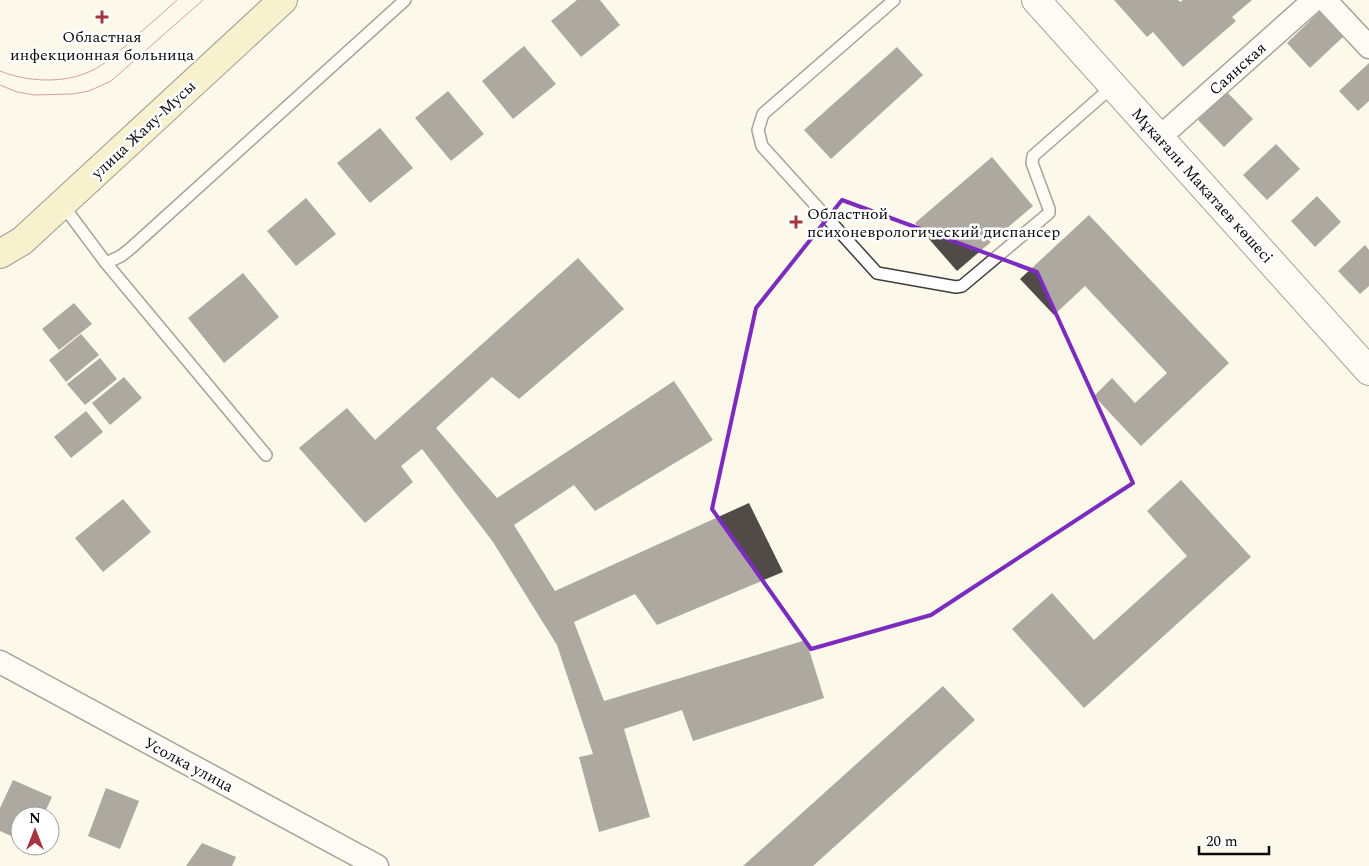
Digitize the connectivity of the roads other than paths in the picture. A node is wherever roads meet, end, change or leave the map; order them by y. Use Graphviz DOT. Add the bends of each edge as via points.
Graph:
graph roads {
  1 [pos="283,0"];
  2 [pos="405,0"];
  3 [pos="894,0"];
  4 [pos="1036,0"];
  5 [pos="1314,0"];
  6 [pos="1325,0"];
  7 [pos="1369,46"];
  8 [pos="1113,86"];
  9 [pos="1160,137"];
  10 [pos="62,204"];
  11 [pos="0,254"];
  12 [pos="106,263"];
  13 [pos="1369,371"];
  14 [pos="266,455"];
  15 [pos="0,662"];
  16 [pos="377,866"];
  1 -- 10 [label="main road, улица Жаяу-Мусы"];
  2 -- 12 [label="lane" via="131,248"];
  3 -- 8 [label="lane" via="764,114 758,130 762,146 878,273 962,286 1048,213 1032,163 1033,156"];
  4 -- 8 [label="street, Мұқағали Мақатаев көшесі"];
  5 -- 9 [label="street, Саянская"];
  6 -- 7 [label="street"];
  8 -- 9 [label="street, Мұқағали Мақатаев көшесі"];
  9 -- 13 [label="street, Мұқағали Мақатаев көшесі"];
  10 -- 11 [label="main road, улица Жаяу-Мусы" via="22,241"];
  10 -- 12 [label="lane"];
  12 -- 14 [label="lane"];
  15 -- 16 [label="street, Усолка улица"];
}
